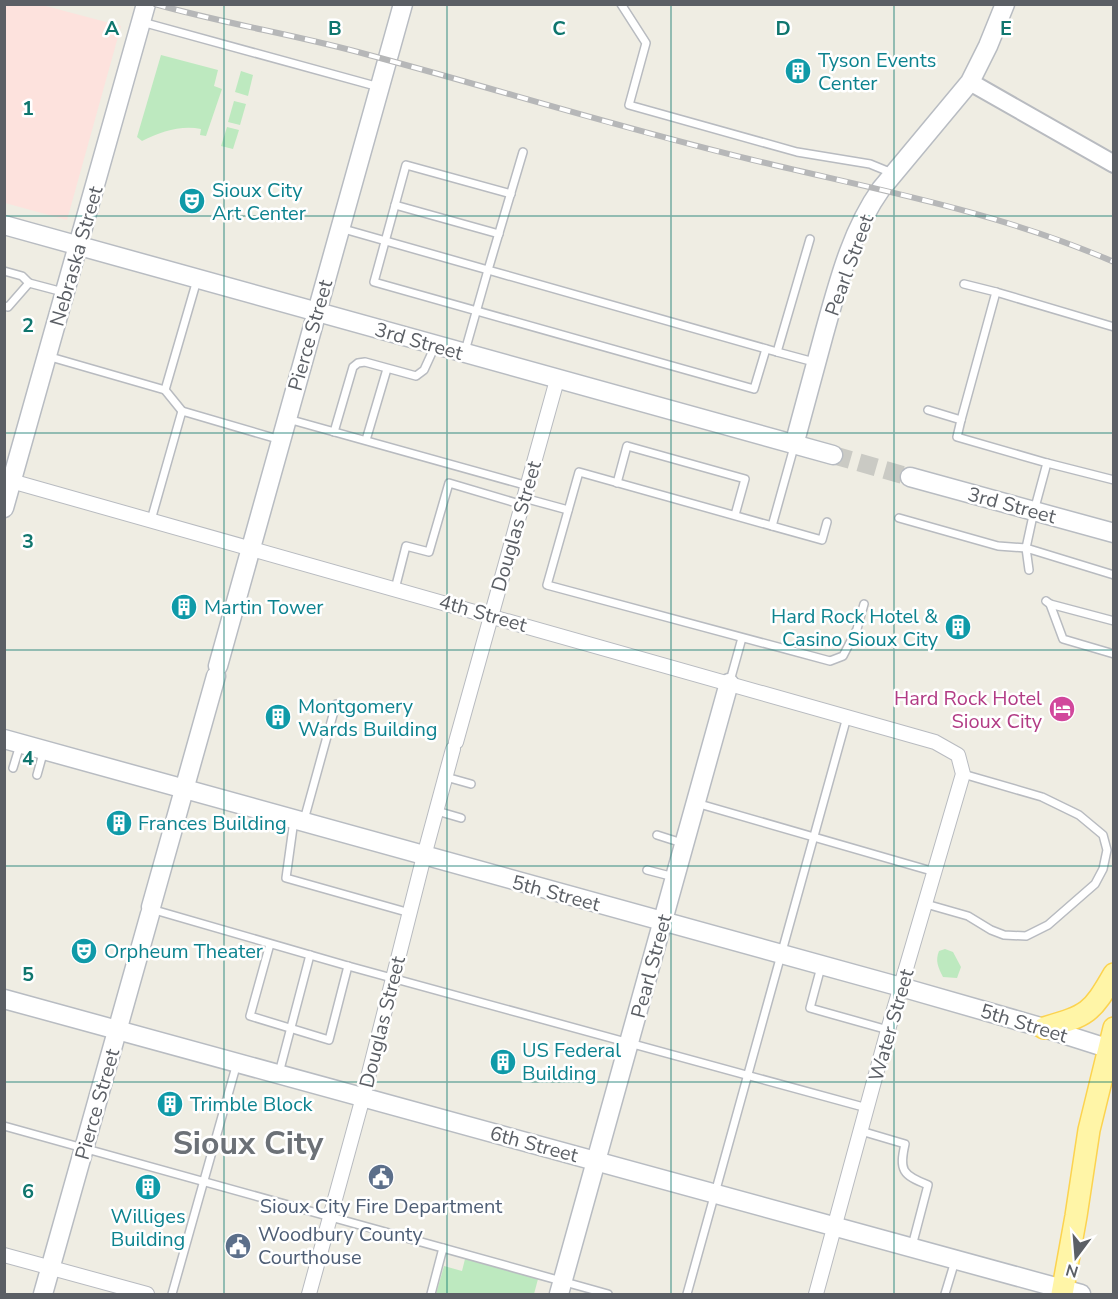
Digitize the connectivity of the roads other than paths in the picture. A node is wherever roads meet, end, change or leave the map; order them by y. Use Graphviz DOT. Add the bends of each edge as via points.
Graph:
graph roads {
  1 [pos="403,4"];
  2 [pos="621,4"];
  3 [pos="1005,4"];
  4 [pos="144,13"];
  5 [pos="970,82"];
  6 [pos="379,87"];
  7 [pos="523,152"];
  8 [pos="1113,164"];
  9 [pos="894,174"];
  10 [pos="511,194"];
  11 [pos="394,205"];
  12 [pos="4,225"];
  13 [pos="340,228"];
  14 [pos="499,234"];
  15 [pos="810,239"];
  16 [pos="384,240"];
  17 [pos="79,246"];
  18 [pos="488,270"];
  19 [pos="4,271"];
  20 [pos="197,278"];
  21 [pos="29,284"];
  22 [pos="964,284"];
  23 [pos="996,292"];
  24 [pos="65,293"];
  25 [pos="4,306"];
  26 [pos="476,310"];
  27 [pos="316,312"];
  28 [pos="1113,327"];
  29 [pos="435,346"];
  30 [pos="766,349"];
  31 [pos="777,352"];
  32 [pos="464,354"];
  33 [pos="47,356"];
  34 [pos="816,363"];
  35 [pos="387,369"];
  36 [pos="557,380"];
  37 [pos="165,390"];
  38 [pos="928,410"];
  39 [pos="182,411"];
  40 [pos="287,418"];
  41 [pos="961,420"];
  42 [pos="334,432"];
  43 [pos="281,440"];
  44 [pos="366,440"];
  45 [pos="794,445"];
  46 [pos="833,455"];
  47 [pos="1047,463"];
  48 [pos="910,477"];
  49 [pos="8,480"];
  50 [pos="1113,480"];
  51 [pos="616,483"];
  52 [pos="525,496"];
  53 [pos="4,508"];
  54 [pos="568,510"];
  55 [pos="1034,511"];
  56 [pos="735,515"];
  57 [pos="899,518"];
  58 [pos="151,520"];
  59 [pos="827,522"];
  60 [pos="772,526"];
  61 [pos="1113,533"];
  62 [pos="251,548"];
  63 [pos="1026,548"];
  64 [pos="1029,570"];
  65 [pos="1113,576"];
  66 [pos="396,589"];
  67 [pos="864,604"];
  68 [pos="490,615"];
  69 [pos="1113,621"];
  70 [pos="742,638"];
  71 [pos="1113,654"];
  72 [pos="729,683"];
  73 [pos="336,704"];
  74 [pos="847,717"];
  75 [pos="12,741"];
  76 [pos="44,750"];
  77 [pos="13,768"];
  78 [pos="963,774"];
  79 [pos="37,775"];
  80 [pos="446,777"];
  81 [pos="471,784"];
  82 [pos="184,789"];
  83 [pos="696,803"];
  84 [pos="437,811"];
  85 [pos="461,818"];
  86 [pos="299,821"];
  87 [pos="657,835"];
  88 [pos="814,838"];
  89 [pos="685,844"];
  90 [pos="424,856"];
  91 [pos="647,870"];
  92 [pos="935,872"];
  93 [pos="675,877"];
  94 [pos="926,904"];
  95 [pos="151,910"];
  96 [pos="410,913"];
  97 [pos="663,922"];
  98 [pos="270,944"];
  99 [pos="310,955"];
  100 [pos="782,955"];
  101 [pos="348,966"];
  102 [pos="821,966"];
  103 [pos="1113,974"];
  104 [pos="393,978"];
  105 [pos="901,987"];
  106 [pos="4,999"];
  107 [pos="290,1028"];
  108 [pos="1044,1028"];
  109 [pos="1113,1028"];
  110 [pos="118,1029"];
  111 [pos="888,1030"];
  112 [pos="629,1043"];
  113 [pos="1110,1049"];
  114 [pos="237,1062"];
  115 [pos="279,1074"];
  116 [pos="748,1076"];
  117 [pos="363,1097"];
  118 [pos="867,1108"];
  119 [pos="4,1126"];
  120 [pos="861,1131"];
  121 [pos="85,1148"];
  122 [pos="596,1161"];
  123 [pos="203,1181"];
  124 [pos="716,1195"];
  125 [pos="330,1216"];
  126 [pos="834,1228"];
  127 [pos="443,1248"];
  128 [pos="911,1249"];
  129 [pos="4,1255"];
  130 [pos="955,1261"];
  131 [pos="50,1268"];
  132 [pos="561,1288"];
  133 [pos="1069,1293"];
  134 [pos="43,1294"];
  135 [pos="147,1294"];
  136 [pos="172,1294"];
  137 [pos="309,1294"];
  138 [pos="430,1294"];
  139 [pos="608,1294"];
  140 [pos="687,1294"];
  141 [pos="816,1294"];
  142 [pos="945,1294"];
  1 -- 6 [label="main road, Pierce Street"];
  2 -- 9 [label="lane" via="646,43 629,105 797,152 870,164"];
  3 -- 5 [label="main road, Pearl Street"];
  4 -- 6 [label="lane"];
  4 -- 17 [label="main road, Nebraska Street"];
  5 -- 8 [label="street"];
  5 -- 9 [label="main road, Pearl Street"];
  6 -- 13 [label="main road, Pierce Street"];
  7 -- 10 [label="lane"];
  9 -- 34 [label="main road, Pearl Street" via="873,200 857,231"];
  10 -- 11 [label="lane" via="406,165"];
  10 -- 14 [label="lane"];
  11 -- 14 [label="lane"];
  11 -- 16 [label="lane"];
  12 -- 17 [label="main road, 3rd Street"];
  13 -- 16 [label="lane"];
  13 -- 27 [label="main road, Pierce Street"];
  14 -- 18 [label="lane"];
  15 -- 31 [label="lane"];
  16 -- 18 [label="lane"];
  16 -- 26 [label="lane" via="374,282"];
  17 -- 20 [label="main road, 3rd Street"];
  17 -- 24 [label="main road, Nebraska Street"];
  18 -- 26 [label="lane"];
  18 -- 30 [label="lane"];
  19 -- 21 [label="lane" via="22,276"];
  20 -- 27 [label="main road, 3rd Street"];
  20 -- 37 [label="lane"];
  21 -- 24 [label="lane"];
  21 -- 25 [label="lane" via="8,307"];
  22 -- 23 [label="lane"];
  23 -- 28 [label="lane"];
  23 -- 41 [label="lane"];
  24 -- 33 [label="main road, Nebraska Street"];
  26 -- 30 [label="lane" via="754,390"];
  26 -- 32 [label="lane"];
  27 -- 29 [label="main road, 3rd Street"];
  27 -- 40 [label="main road, Pierce Street"];
  29 -- 32 [label="main road, 3rd Street"];
  29 -- 35 [label="lane" via="421,375"];
  30 -- 31 [label="lane"];
  31 -- 34 [label="lane"];
  32 -- 36 [label="main road, 3rd Street"];
  33 -- 37 [label="lane"];
  33 -- 49 [label="main road, Nebraska Street"];
  34 -- 45 [label="main road, Pearl Street"];
  35 -- 42 [label="lane" via="365,362 353,367"];
  35 -- 44 [label="lane"];
  36 -- 45 [label="main road, 3rd Street"];
  36 -- 52 [label="street, Douglas Street"];
  37 -- 39 [label="lane"];
  38 -- 41 [label="lane"];
  39 -- 43 [label="lane"];
  39 -- 58 [label="lane"];
  40 -- 42 [label="lane"];
  40 -- 43 [label="main road, Pierce Street"];
  41 -- 47 [label="lane" via="957,437"];
  42 -- 44 [label="lane"];
  43 -- 62 [label="main road, Pierce Street"];
  44 -- 52 [label="lane"];
  45 -- 46 [label="main road, 3rd Street"];
  45 -- 60 [label="lane, Pearl Street"];
  47 -- 50 [label="lane"];
  47 -- 55 [label="lane"];
  48 -- 55 [label="main road, 3rd Street"];
  49 -- 53 [label="main road, Nebraska Street"];
  49 -- 58 [label="street, 4th Street"];
  51 -- 54 [label="lane" via="579,472"];
  51 -- 56 [label="lane"];
  51 -- 56 [label="lane" via="627,446 745,479"];
  52 -- 54 [label="lane"];
  52 -- 66 [label="lane" via="449,483 429,552 406,546"];
  52 -- 68 [label="street, Douglas Street"];
  54 -- 70 [label="lane" via="547,585"];
  55 -- 61 [label="main road, 3rd Street"];
  55 -- 63 [label="lane"];
  56 -- 60 [label="lane"];
  57 -- 63 [label="lane" via="998,546"];
  58 -- 62 [label="street, 4th Street"];
  59 -- 60 [label="lane" via="822,540"];
  62 -- 66 [label="street, 4th Street"];
  62 -- 82 [label="main road, Pierce Street"];
  63 -- 64 [label="lane"];
  63 -- 65 [label="lane"];
  66 -- 68 [label="street, 4th Street"];
  67 -- 70 [label="lane" via="843,656 830,661"];
  68 -- 72 [label="street, 4th Street"];
  68 -- 80 [label="street, Douglas Street"];
  69 -- 71 [label="lane" via="1048,603 1063,639"];
  70 -- 72 [label="lane, Pearl Street"];
  72 -- 74 [label="street, 4th Street"];
  72 -- 83 [label="main road, Pearl Street"];
  73 -- 86 [label="lane"];
  74 -- 78 [label="street, 4th Street" via="935,742 958,755"];
  74 -- 88 [label="lane"];
  75 -- 76 [label="main road, 5th Street"];
  75 -- 77 [label="lane"];
  76 -- 79 [label="lane"];
  76 -- 82 [label="main road, 5th Street"];
  78 -- 92 [label="street, Water Street"];
  78 -- 94 [label="lane" via="1042,797 1079,815 1103,835 1107,850 1103,869 1095,884 1048,925 1026,936 1004,935 968,916"];
  80 -- 81 [label="lane"];
  80 -- 84 [label="street, Douglas Street"];
  82 -- 86 [label="main road, 5th Street"];
  82 -- 95 [label="main road, Pierce Street"];
  83 -- 88 [label="lane"];
  83 -- 89 [label="main road, Pearl Street"];
  84 -- 85 [label="lane"];
  84 -- 90 [label="street, Douglas Street"];
  86 -- 90 [label="main road, 5th Street"];
  86 -- 96 [label="lane" via="286,878"];
  87 -- 89 [label="lane"];
  88 -- 92 [label="lane"];
  88 -- 100 [label="lane"];
  89 -- 93 [label="main road, Pearl Street"];
  90 -- 96 [label="street, Douglas Street"];
  90 -- 97 [label="main road, 5th Street"];
  91 -- 93 [label="lane"];
  92 -- 94 [label="street, Water Street"];
  93 -- 97 [label="main road, Pearl Street"];
  94 -- 105 [label="street, Water Street"];
  95 -- 98 [label="lane"];
  95 -- 110 [label="main road, Pierce Street"];
  96 -- 104 [label="street, Douglas Street"];
  97 -- 100 [label="main road, 5th Street"];
  97 -- 112 [label="main road, Pearl Street"];
  98 -- 99 [label="lane"];
  98 -- 107 [label="lane" via="250,1016"];
  99 -- 101 [label="lane"];
  99 -- 107 [label="lane"];
  100 -- 102 [label="main road, 5th Street"];
  100 -- 116 [label="lane"];
  101 -- 104 [label="lane"];
  101 -- 107 [label="lane" via="329,1040"];
  102 -- 105 [label="main road, 5th Street"];
  102 -- 111 [label="lane" via="810,1008"];
  103 -- 108 [label="main road" via="1100,999 1084,1015"];
  104 -- 112 [label="lane"];
  104 -- 117 [label="street, Douglas Street"];
  105 -- 108 [label="main road, 5th Street"];
  105 -- 111 [label="street, Water Street"];
  106 -- 110 [label="main road, 6th Street"];
  107 -- 115 [label="lane"];
  108 -- 113 [label="main road, 5th Street"];
  109 -- 113 [label="main road"];
  110 -- 114 [label="main road, 6th Street"];
  110 -- 121 [label="main road, Pierce Street"];
  111 -- 118 [label="street, Water Street"];
  112 -- 116 [label="lane"];
  112 -- 122 [label="main road, Pearl Street"];
  113 -- 133 [label="main road" via="1089,1130"];
  114 -- 115 [label="main road, 6th Street"];
  114 -- 123 [label="lane"];
  115 -- 117 [label="main road, 6th Street"];
  116 -- 118 [label="lane"];
  116 -- 124 [label="lane"];
  117 -- 122 [label="main road, 6th Street"];
  117 -- 125 [label="street, Douglas Street"];
  118 -- 120 [label="street, Water Street"];
  119 -- 121 [label="lane"];
  120 -- 126 [label="street, Water Street"];
  120 -- 128 [label="lane" via="905,1144 904,1171 928,1185"];
  121 -- 123 [label="lane"];
  121 -- 131 [label="main road, Pierce Street"];
  122 -- 124 [label="main road, 6th Street"];
  122 -- 132 [label="main road, Pearl Street"];
  123 -- 125 [label="lane"];
  123 -- 136 [label="lane"];
  124 -- 126 [label="main road, 6th Street"];
  124 -- 140 [label="lane"];
  125 -- 127 [label="lane"];
  125 -- 137 [label="street, Douglas Street"];
  126 -- 128 [label="main road, 6th Street"];
  126 -- 141 [label="street, Water Street"];
  127 -- 132 [label="lane"];
  127 -- 138 [label="lane"];
  128 -- 130 [label="main road, 6th Street"];
  129 -- 131 [label="street"];
  130 -- 133 [label="main road, 6th Street"];
  130 -- 142 [label="lane"];
  131 -- 134 [label="main road, Pierce Street"];
  131 -- 135 [label="street"];
  132 -- 139 [label="lane"];
}
